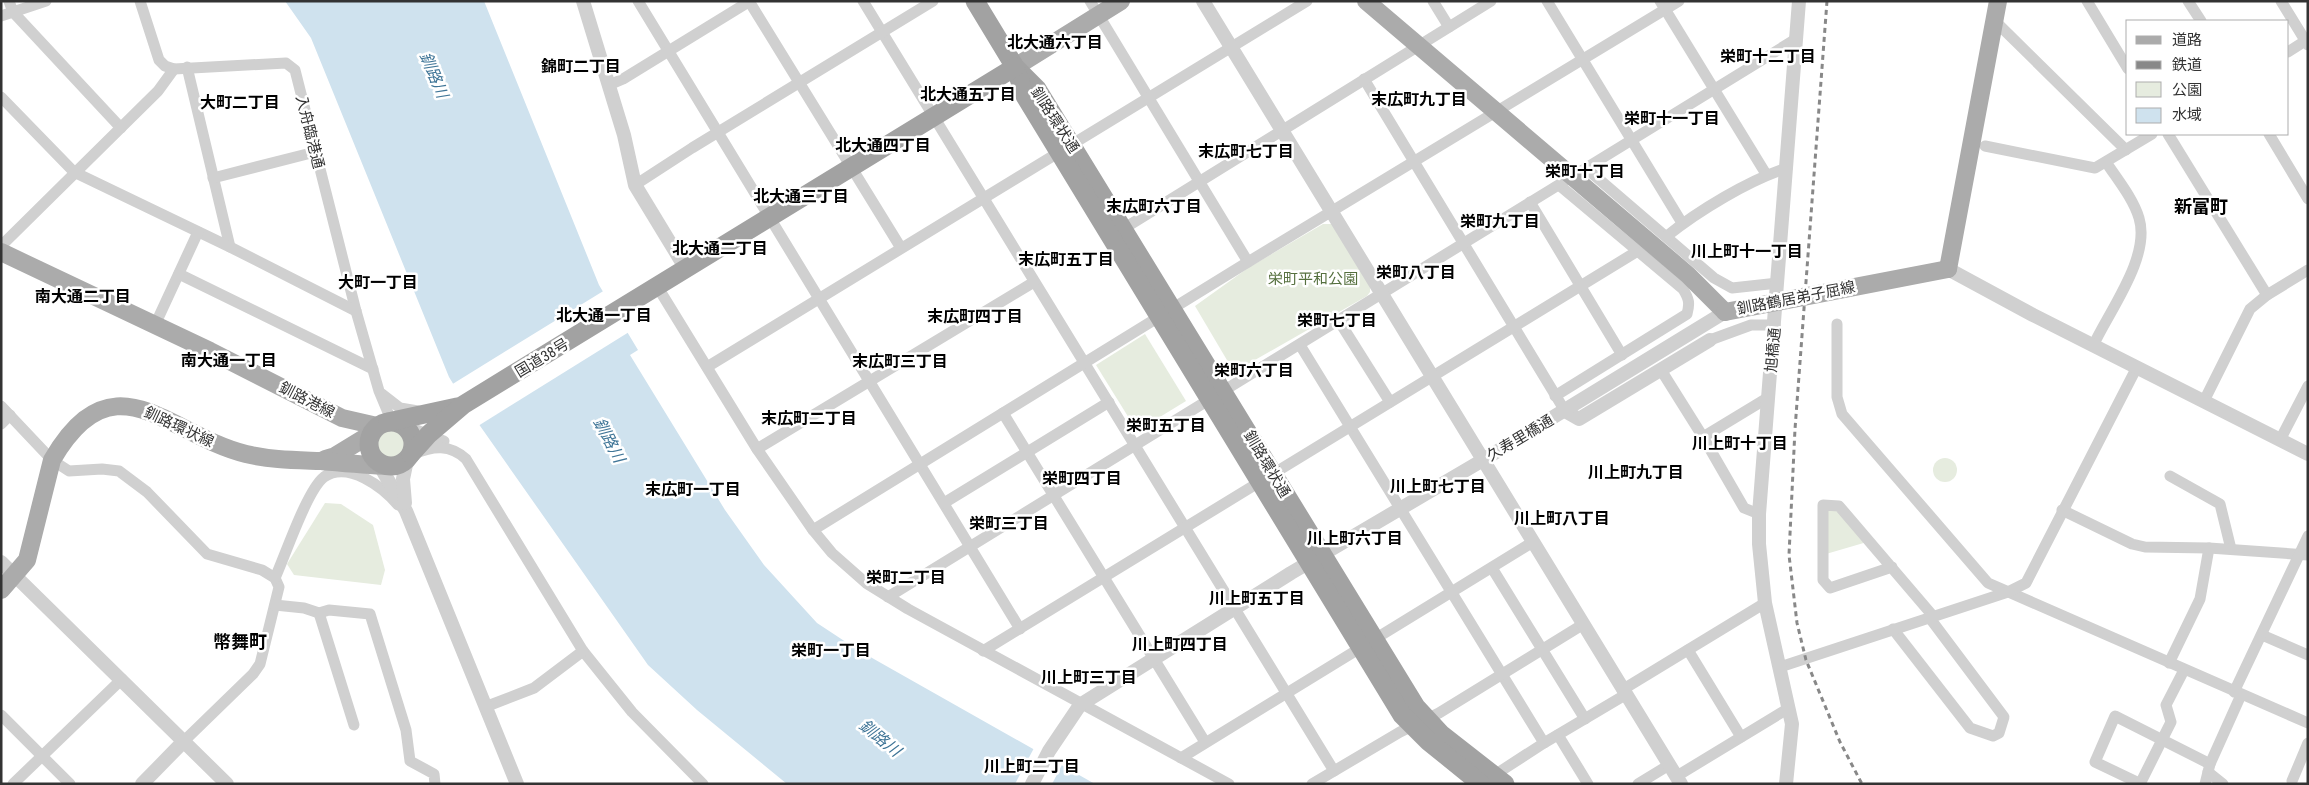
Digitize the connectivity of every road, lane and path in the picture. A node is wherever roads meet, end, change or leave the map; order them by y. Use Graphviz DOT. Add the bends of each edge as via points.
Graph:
graph roads {
  1 [pos="46,1"];
  2 [pos="140,1"];
  3 [pos="583,1"];
  4 [pos="638,1"];
  5 [pos="749,1"];
  6 [pos="863,1"];
  7 [pos="933,1"];
  8 [pos="975,1"];
  9 [pos="1121,1"];
  10 [pos="1203,1"];
  11 [pos="1307,1"];
  12 [pos="1366,1"];
  13 [pos="1433,1"];
  14 [pos="1491,1"];
  15 [pos="1547,1"];
  16 [pos="1679,1"];
  17 [pos="1799,1"];
  18 [pos="1998,1"];
  19 [pos="2086,1"];
  20 [pos="2188,1"];
  21 [pos="2281,1"];
  22 [pos="1662,6"];
  23 [pos="11,7"];
  24 [pos="1094,8"];
  25 [pos="1,16"];
  26 [pos="2199,20"];
  27 [pos="1995,21"];
  28 [pos="1448,27"];
  29 [pos="882,33"];
  30 [pos="1796,39"];
  31 [pos="2307,42"];
  32 [pos="1232,46"];
  33 [pos="1418,46"];
  34 [pos="668,51"];
  35 [pos="2289,51"];
  36 [pos="1582,60"];
  37 [pos="2126,66"];
  38 [pos="187,67"];
  39 [pos="1015,67"];
  40 [pos="174,69"];
  41 [pos="1364,79"];
  42 [pos="609,84"];
  43 [pos="799,84"];
  44 [pos="1714,91"];
  45 [pos="1,97"];
  46 [pos="1148,98"];
  47 [pos="1495,113"];
  48 [pos="935,116"];
  49 [pos="120,128"];
  50 [pos="1283,129"];
  51 [pos="717,134"];
  52 [pos="2150,135"];
  53 [pos="2169,135"];
  54 [pos="2270,135"];
  55 [pos="1631,140"];
  56 [pos="1985,146"];
  57 [pos="1065,149"];
  58 [pos="2126,150"];
  59 [pos="315,152"];
  60 [pos="1415,161"];
  61 [pos="2106,162"];
  62 [pos="851,166"];
  63 [pos="1787,168"];
  64 [pos="74,172"];
  65 [pos="1766,174"];
  66 [pos="1573,177"];
  67 [pos="214,178"];
  68 [pos="1200,181"];
  69 [pos="635,185"];
  70 [pos="982,198"];
  71 [pos="2308,199"];
  72 [pos="1530,202"];
  73 [pos="1332,212"];
  74 [pos="769,218"];
  75 [pos="1682,223"];
  76 [pos="1122,229"];
  77 [pos="198,232"];
  78 [pos="1667,236"];
  79 [pos="1464,243"];
  80 [pos="1,246"];
  81 [pos="230,247"];
  82 [pos="901,248"];
  83 [pos="1,252"];
  84 [pos="1636,252"];
  85 [pos="1248,262"];
  86 [pos="686,269"];
  87 [pos="1948,269"];
  88 [pos="2308,270"];
  89 [pos="179,274"];
  90 [pos="1034,282"];
  91 [pos="1778,283"];
  92 [pos="1580,285"];
  93 [pos="657,286"];
  94 [pos="1383,293"];
  95 [pos="2267,295"];
  96 [pos="819,299"];
  97 [pos="356,311"];
  98 [pos="1725,312"];
  99 [pos="1166,314"];
  100 [pos="1339,321"];
  101 [pos="1838,324"];
  102 [pos="156,325"];
  103 [pos="1775,325"];
  104 [pos="1515,326"];
  105 [pos="1710,340"];
  106 [pos="1300,345"];
  107 [pos="2093,346"];
  108 [pos="1622,355"];
  109 [pos="1085,363"];
  110 [pos="707,367"];
  111 [pos="2137,367"];
  112 [pos="373,369"];
  113 [pos="1661,370"];
  114 [pos="1433,375"];
  115 [pos="870,381"];
  116 [pos="2308,386"];
  117 [pos="379,391"];
  118 [pos="1217,396"];
  119 [pos="1555,396"];
  120 [pos="1769,397"];
  121 [pos="2204,401"];
  122 [pos="1109,402"];
  123 [pos="1390,402"];
  124 [pos="1,406"];
  125 [pos="1565,411"];
  126 [pos="1002,413"];
  127 [pos="440,414"];
  128 [pos="10,416"];
  129 [pos="1,424"];
  130 [pos="1350,427"];
  131 [pos="1703,437"];
  132 [pos="2280,440"];
  133 [pos="441,441"];
  134 [pos="388,442"];
  135 [pos="1136,446"];
  136 [pos="757,449"];
  137 [pos="1027,453"];
  138 [pos="2308,454"];
  139 [pos="52,460"];
  140 [pos="1483,460"];
  141 [pos="320,461"];
  142 [pos="920,464"];
  143 [pos="2170,476"];
  144 [pos="1267,478"];
  145 [pos="1053,496"];
  146 [pos="944,503"];
  147 [pos="1401,508"];
  148 [pos="2062,510"];
  149 [pos="406,511"];
  150 [pos="1759,514"];
  151 [pos="413,527"];
  152 [pos="1186,528"];
  153 [pos="813,530"];
  154 [pos="2308,536"];
  155 [pos="1533,542"];
  156 [pos="970,547"];
  157 [pos="2209,548"];
  158 [pos="2231,549"];
  159 [pos="2303,555"];
  160 [pos="1316,558"];
  161 [pos="1,562"];
  162 [pos="1892,567"];
  163 [pos="1492,568"];
  164 [pos="16,575"];
  165 [pos="275,578"];
  166 [pos="1104,579"];
  167 [pos="1,590"];
  168 [pos="2008,592"];
  169 [pos="1451,593"];
  170 [pos="888,597"];
  171 [pos="1765,603"];
  172 [pos="275,605"];
  173 [pos="1234,609"];
  174 [pos="319,613"];
  175 [pos="1931,617"];
  176 [pos="1582,625"];
  177 [pos="1020,629"];
  178 [pos="1893,629"];
  179 [pos="2262,635"];
  180 [pos="1369,643"];
  181 [pos="1541,650"];
  182 [pos="1688,650"];
  183 [pos="583,651"];
  184 [pos="983,651"];
  185 [pos="2308,655"];
  186 [pos="1152,660"];
  187 [pos="2169,664"];
  188 [pos="1780,668"];
  189 [pos="2184,670"];
  190 [pos="1501,674"];
  191 [pos="122,680"];
  192 [pos="1285,692"];
  193 [pos="1624,693"];
  194 [pos="2238,694"];
  195 [pos="1080,704"];
  196 [pos="485,707"];
  197 [pos="1789,708"];
  198 [pos="1,715"];
  199 [pos="1585,719"];
  200 [pos="1418,723"];
  201 [pos="2308,723"];
  202 [pos="354,726"];
  203 [pos="1558,735"];
  204 [pos="1741,737"];
  205 [pos="2162,740"];
  206 [pos="183,742"];
  207 [pos="1204,742"];
  208 [pos="1544,743"];
  209 [pos="2308,743"];
  210 [pos="42,756"];
  211 [pos="1181,758"];
  212 [pos="2209,768"];
  213 [pos="1334,770"];
  214 [pos="1676,775"];
  215 [pos="20,781"];
  216 [pos="2292,781"];
  217 [pos="1491,782"];
  218 [pos="70,784"];
  219 [pos="142,784"];
  220 [pos="227,784"];
  221 [pos="435,784"];
  222 [pos="517,784"];
  223 [pos="703,784"];
  224 [pos="1032,784"];
  225 [pos="1229,784"];
  226 [pos="1312,784"];
  227 [pos="1588,784"];
  228 [pos="1638,784"];
  229 [pos="1786,784"];
  230 [pos="2140,784"];
  231 [pos="2205,784"];
  232 [pos="2223,784"];
  1 -- 23 [label="street"];
  2 -- 40 [label="street" via="159,60"];
  3 -- 42 [label="street"];
  4 -- 34 [label="street"];
  5 -- 34 [label="street"];
  5 -- 43 [label="street"];
  6 -- 29 [label="street"];
  7 -- 29 [label="street"];
  8 -- 39 [label="highway"];
  9 -- 24 [label="main road"];
  10 -- 32 [label="street"];
  11 -- 32 [label="street"];
  12 -- 33 [label="main road, 釧路鶴居弟子屈線"];
  13 -- 28 [label="street"];
  14 -- 28 [label="street"];
  15 -- 36 [label="street"];
  16 -- 22 [label="street"];
  17 -- 30 [label="street, 旭橋通"];
  18 -- 27 [label="main road"];
  19 -- 37 [label="street"];
  20 -- 26 [label="street"];
  21 -- 31 [label="street"];
  22 -- 36 [label="street"];
  22 -- 44 [label="street"];
  23 -- 25 [label="street"];
  23 -- 49 [label="street"];
  24 -- 39 [label="main road"];
  24 -- 46 [label="street"];
  27 -- 58 [label="street"];
  27 -- 87 [label="main road"];
  28 -- 33 [label="street"];
  29 -- 43 [label="street"];
  29 -- 48 [label="street"];
  30 -- 44 [label="street"];
  30 -- 63 [label="street, 旭橋通"];
  31 -- 35 [label="street"];
  32 -- 46 [label="street"];
  32 -- 50 [label="street"];
  33 -- 41 [label="street"];
  33 -- 47 [label="main road, 釧路鶴居弟子屈線"];
  34 -- 42 [label="street"];
  34 -- 51 [label="street"];
  36 -- 47 [label="street"];
  36 -- 55 [label="street"];
  38 -- 40 [label="street, 入舟臨港通"];
  38 -- 59 [label="street, 入舟臨港通" via="286,63 295,70"];
  38 -- 67 [label="street"];
  39 -- 48 [label="highway, 国道38号"];
  39 -- 57 [label="highway, 釧路環状通" via="1025,96"];
  40 -- 49 [label="street" via="158,91"];
  41 -- 50 [label="street"];
  41 -- 60 [label="street"];
  42 -- 69 [label="street"];
  43 -- 51 [label="street"];
  43 -- 62 [label="street"];
  44 -- 55 [label="street"];
  44 -- 65 [label="street"];
  45 -- 64 [label="street"];
  46 -- 57 [label="street"];
  46 -- 68 [label="street"];
  47 -- 60 [label="street"];
  47 -- 66 [label="main road, 釧路鶴居弟子屈線"];
  48 -- 62 [label="highway, 国道38号"];
  48 -- 70 [label="street"];
  49 -- 64 [label="street"];
  50 -- 68 [label="street"];
  50 -- 73 [label="street"];
  51 -- 69 [label="street"];
  51 -- 74 [label="street"];
  52 -- 58 [label="street"];
  53 -- 95 [label="street"];
  54 -- 71 [label="street"];
  55 -- 66 [label="street"];
  55 -- 75 [label="street"];
  56 -- 61 [label="street" via="2095,168"];
  57 -- 70 [label="street"];
  57 -- 76 [label="highway, 釧路環状通"];
  57 -- 99 [label="highway, 釧路環状通"];
  58 -- 61 [label="street"];
  59 -- 67 [label="street"];
  59 -- 97 [label="street, 入舟臨港通"];
  60 -- 73 [label="street"];
  60 -- 79 [label="street"];
  61 -- 107 [label="street" via="2139,218 2142,238 2139,257"];
  62 -- 74 [label="highway, 国道38号"];
  62 -- 82 [label="street"];
  63 -- 65 [label="street"];
  63 -- 91 [label="street, 旭橋通"];
  64 -- 77 [label="street"];
  64 -- 80 [label="street"];
  65 -- 75 [label="street"];
  66 -- 72 [label="street"];
  66 -- 78 [label="street"];
  66 -- 84 [label="street"];
  66 -- 98 [label="main road, 釧路鶴居弟子屈線" via="1688,275"];
  67 -- 81 [label="street"];
  68 -- 76 [label="street"];
  68 -- 85 [label="street"];
  69 -- 86 [label="street"];
  70 -- 82 [label="street"];
  70 -- 90 [label="street"];
  72 -- 79 [label="street"];
  72 -- 92 [label="street"];
  73 -- 85 [label="street"];
  73 -- 94 [label="street"];
  74 -- 86 [label="highway, 国道38号"];
  74 -- 96 [label="street"];
  75 -- 78 [label="street"];
  76 -- 99 [label="highway, 釧路環状通"];
  77 -- 81 [label="street"];
  77 -- 89 [label="street"];
  78 -- 91 [label="street" via="1714,278 1732,288"];
  79 -- 94 [label="street"];
  79 -- 104 [label="street"];
  81 -- 97 [label="street"];
  82 -- 96 [label="street"];
  83 -- 102 [label="main road, 釧路港線"];
  84 -- 92 [label="street"];
  84 -- 108 [label="street" via="1683,289 1690,306 1687,314"];
  85 -- 99 [label="street"];
  86 -- 93 [label="highway, 国道38号"];
  87 -- 98 [label="main road, 釧路鶴居弟子屈線, bridge"];
  87 -- 107 [label="street"];
  88 -- 95 [label="street"];
  89 -- 102 [label="street"];
  89 -- 112 [label="street"];
  90 -- 109 [label="street"];
  90 -- 115 [label="street"];
  91 -- 103 [label="street, 旭橋通"];
  92 -- 104 [label="street"];
  92 -- 108 [label="street"];
  93 -- 110 [label="street"];
  93 -- 127 [label="highway, 国道38号" via="463,405"];
  94 -- 100 [label="street"];
  94 -- 114 [label="street"];
  95 -- 121 [label="street" via="2250,309"];
  96 -- 110 [label="street"];
  96 -- 115 [label="street"];
  97 -- 112 [label="street, 入舟臨港通"];
  98 -- 125 [label="street, 久寿里橋通"];
  99 -- 109 [label="street"];
  99 -- 118 [label="highway, 釧路環状通"];
  100 -- 106 [label="street"];
  100 -- 123 [label="street"];
  101 -- 168 [label="street" via="1837,397 1842,414 1988,583"];
  102 -- 134 [label="main road, 釧路港線"];
  103 -- 105 [label="street" via="1751,325"];
  103 -- 120 [label="street, 旭橋通"];
  104 -- 114 [label="street"];
  104 -- 119 [label="street"];
  105 -- 113 [label="street"];
  106 -- 118 [label="street"];
  106 -- 130 [label="street"];
  107 -- 111 [label="street"];
  108 -- 119 [label="street"];
  109 -- 122 [label="street"];
  109 -- 126 [label="street"];
  110 -- 136 [label="street"];
  111 -- 121 [label="street"];
  111 -- 148 [label="street"];
  112 -- 117 [label="street, 入舟臨港通"];
  113 -- 125 [label="street" via="1579,419"];
  113 -- 131 [label="street"];
  114 -- 123 [label="street"];
  114 -- 140 [label="street"];
  115 -- 136 [label="street"];
  115 -- 142 [label="street"];
  116 -- 132 [label="street"];
  117 -- 127 [label="street" via="400,408"];
  117 -- 134 [label="street, 入舟臨港通"];
  118 -- 135 [label="street"];
  118 -- 144 [label="highway, 釧路環状通"];
  119 -- 125 [label="street"];
  120 -- 131 [label="street"];
  120 -- 150 [label="street, 旭橋通"];
  121 -- 132 [label="street"];
  122 -- 135 [label="street"];
  122 -- 137 [label="street"];
  123 -- 130 [label="street"];
  124 -- 128 [label="street"];
  125 -- 140 [label="street, 久寿里橋通"];
  126 -- 137 [label="street"];
  126 -- 142 [label="street"];
  127 -- 133 [label="highway, 国道38号"];
  127 -- 134 [label="highway, 国道38号"];
  128 -- 129 [label="street"];
  128 -- 139 [label="street"];
  130 -- 144 [label="street"];
  130 -- 147 [label="street"];
  131 -- 150 [label="street" via="1744,508"];
  132 -- 138 [label="street"];
  133 -- 134 [label="highway, 国道38号"];
  133 -- 134 [label="street"];
  133 -- 134 [label="street" via="437,447"];
  133 -- 183 [label="street" via="466,459"];
  134 -- 141 [label="main road, 釧路環状線"];
  134 -- 141 [label="main road, 釧路環状線"];
  134 -- 149 [label="street"];
  134 -- 149 [label="street"];
  135 -- 145 [label="street"];
  135 -- 152 [label="street"];
  136 -- 153 [label="street"];
  137 -- 145 [label="street"];
  137 -- 146 [label="street"];
  139 -- 141 [label="main road, 釧路環状線" via="72,430 88,417 108,407 126,406 161,415 212,443 232,450 261,458"];
  139 -- 164 [label="main road, 釧路環状線" via="27,560"];
  139 -- 165 [label="street" via="69,471 119,471 147,492 207,554 262,570"];
  140 -- 147 [label="street, 久寿里橋通"];
  140 -- 155 [label="street"];
  142 -- 146 [label="street"];
  142 -- 153 [label="street"];
  143 -- 158 [label="street" via="2220,504"];
  144 -- 152 [label="street"];
  144 -- 160 [label="highway, 釧路環状通"];
  145 -- 156 [label="street"];
  145 -- 166 [label="street"];
  146 -- 156 [label="street"];
  147 -- 160 [label="street, 久寿里橋通"];
  147 -- 169 [label="street"];
  148 -- 157 [label="street" via="2132,544"];
  148 -- 168 [label="street" via="2026,583"];
  149 -- 151 [label="street"];
  150 -- 171 [label="street, 旭橋通"];
  151 -- 165 [label="street" via="383,488 367,478 340,472 325,476 306,506"];
  151 -- 196 [label="street"];
  152 -- 166 [label="street"];
  152 -- 173 [label="street"];
  153 -- 170 [label="street" via="832,553 866,583"];
  154 -- 159 [label="street"];
  155 -- 163 [label="street"];
  155 -- 176 [label="street"];
  156 -- 170 [label="street"];
  156 -- 177 [label="street"];
  157 -- 158 [label="street"];
  157 -- 187 [label="street" via="2200,598"];
  158 -- 159 [label="street"];
  159 -- 179 [label="street"];
  160 -- 173 [label="street, 久寿里橋通"];
  160 -- 180 [label="highway, 釧路環状通"];
  161 -- 164 [label="street"];
  162 -- 162 [label="street" via="1839,506 1823,505 1823,580 1830,588"];
  162 -- 175 [label="street"];
  163 -- 169 [label="street"];
  163 -- 181 [label="street"];
  164 -- 167 [label="main road, 釧路環状線"];
  164 -- 191 [label="street"];
  165 -- 172 [label="street" via="278,588"];
  166 -- 177 [label="street"];
  166 -- 186 [label="street"];
  168 -- 175 [label="street"];
  168 -- 187 [label="street"];
  169 -- 180 [label="street"];
  169 -- 190 [label="street"];
  170 -- 184 [label="street"];
  171 -- 182 [label="street"];
  171 -- 188 [label="street, 旭橋通"];
  172 -- 174 [label="street"];
  172 -- 206 [label="street" via="260,664"];
  173 -- 186 [label="street, 久寿里橋通"];
  173 -- 192 [label="street"];
  174 -- 202 [label="street"];
  174 -- 221 [label="street" via="329,610 370,614 406,730 410,761 434,774"];
  175 -- 178 [label="street"];
  175 -- 178 [label="street" via="2004,717 1999,733 1993,736 1970,728"];
  176 -- 181 [label="street"];
  176 -- 193 [label="street"];
  177 -- 184 [label="street"];
  178 -- 188 [label="street"];
  179 -- 185 [label="street"];
  179 -- 194 [label="street"];
  180 -- 192 [label="street"];
  180 -- 200 [label="highway, 釧路環状通"];
  181 -- 190 [label="street"];
  181 -- 199 [label="street"];
  182 -- 193 [label="street"];
  182 -- 204 [label="street"];
  183 -- 196 [label="street" via="534,688"];
  183 -- 223 [label="street" via="632,712"];
  184 -- 195 [label="street"];
  186 -- 195 [label="street, 久寿里橋通"];
  186 -- 207 [label="street"];
  187 -- 189 [label="street"];
  188 -- 197 [label="street, 旭橋通"];
  189 -- 194 [label="street"];
  189 -- 205 [label="street" via="2166,705 2171,722"];
  190 -- 200 [label="street"];
  190 -- 208 [label="street"];
  191 -- 206 [label="street"];
  191 -- 210 [label="street"];
  192 -- 207 [label="street"];
  192 -- 213 [label="street"];
  193 -- 199 [label="street"];
  193 -- 214 [label="street"];
  194 -- 201 [label="street"];
  194 -- 212 [label="street"];
  195 -- 211 [label="street"];
  195 -- 224 [label="street, 久寿里橋通"];
  196 -- 222 [label="street"];
  197 -- 204 [label="street"];
  197 -- 229 [label="street, 旭橋通" via="1791,742"];
  198 -- 210 [label="street"];
  199 -- 203 [label="street"];
  200 -- 213 [label="street"];
  200 -- 217 [label="highway, 釧路環状通"];
  203 -- 208 [label="street"];
  203 -- 227 [label="street"];
  204 -- 214 [label="street"];
  205 -- 212 [label="street"];
  205 -- 230 [label="street"];
  205 -- 230 [label="street" via="2115,716 2095,762"];
  206 -- 219 [label="street"];
  206 -- 220 [label="street"];
  207 -- 211 [label="street"];
  208 -- 217 [label="street"];
  209 -- 216 [label="street"];
  210 -- 215 [label="street"];
  210 -- 218 [label="street"];
  211 -- 225 [label="street"];
  212 -- 231 [label="street"];
  212 -- 232 [label="street"];
  213 -- 226 [label="street"];
  214 -- 228 [label="street"];
}
